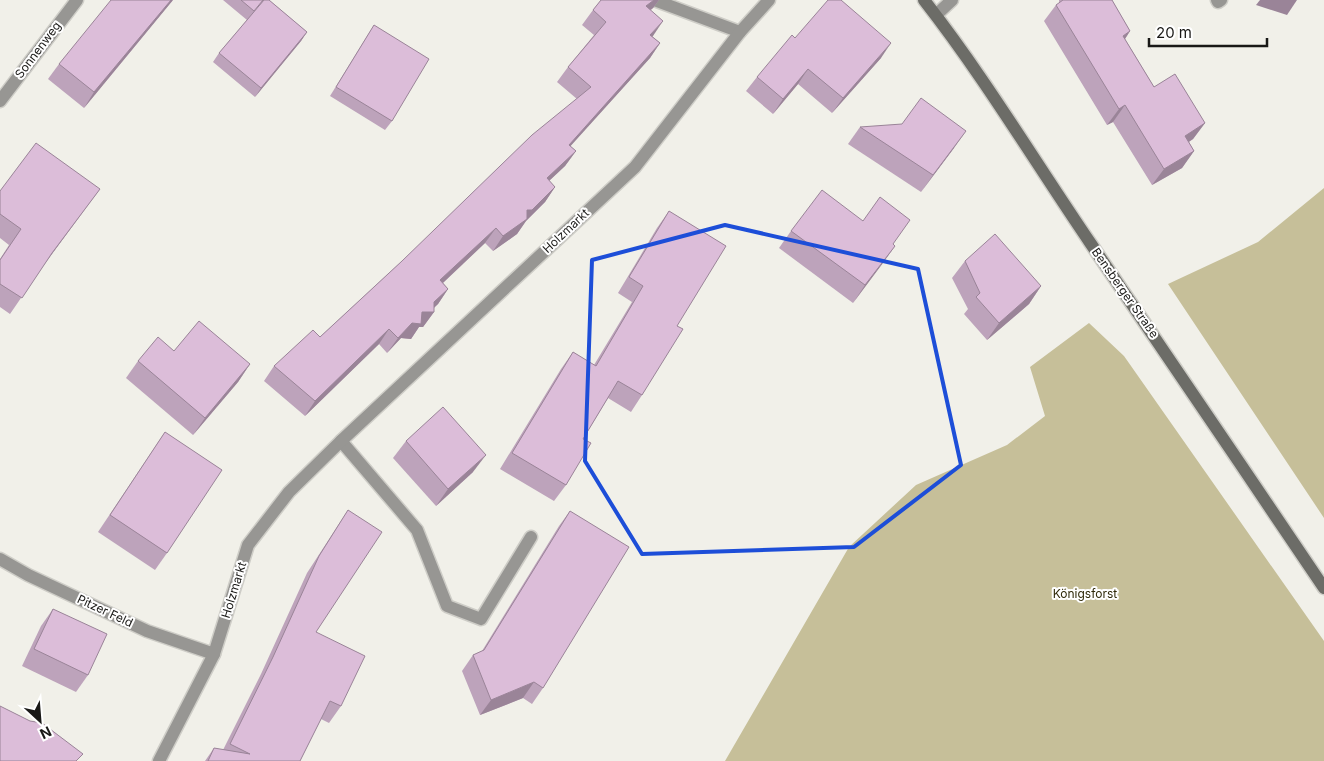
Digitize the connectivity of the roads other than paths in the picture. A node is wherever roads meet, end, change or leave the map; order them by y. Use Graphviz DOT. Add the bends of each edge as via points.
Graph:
graph roads {
  1 [pos="77,0"];
  2 [pos="654,0"];
  3 [pos="769,0"];
  4 [pos="924,0"];
  5 [pos="952,0"];
  6 [pos="1217,0"];
  7 [pos="1221,0"];
  8 [pos="936,15"];
  9 [pos="740,32"];
  10 [pos="0,100"];
  11 [pos="341,441"];
  12 [pos="531,537"];
  13 [pos="0,559"];
  14 [pos="1324,588"];
  15 [pos="214,654"];
  16 [pos="159,761"];
  1 -- 10 [label="street, Sonnenweg"];
  2 -- 9 [label="street"];
  3 -- 9 [label="street, Holzmarkt"];
  4 -- 8 [label="main road, Bensberger Straße"];
  5 -- 8 [label="street"];
  6 -- 7 [label="street"];
  8 -- 14 [label="main road, Bensberger Straße"];
  9 -- 11 [label="street, Holzmarkt" via="635,167"];
  11 -- 12 [label="street" via="417,530 447,606 480,619"];
  11 -- 15 [label="street, Holzmarkt" via="289,492 248,545"];
  13 -- 15 [label="street, Pitzer Feld" via="147,631"];
  15 -- 16 [label="street, Holzmarkt"];
}
